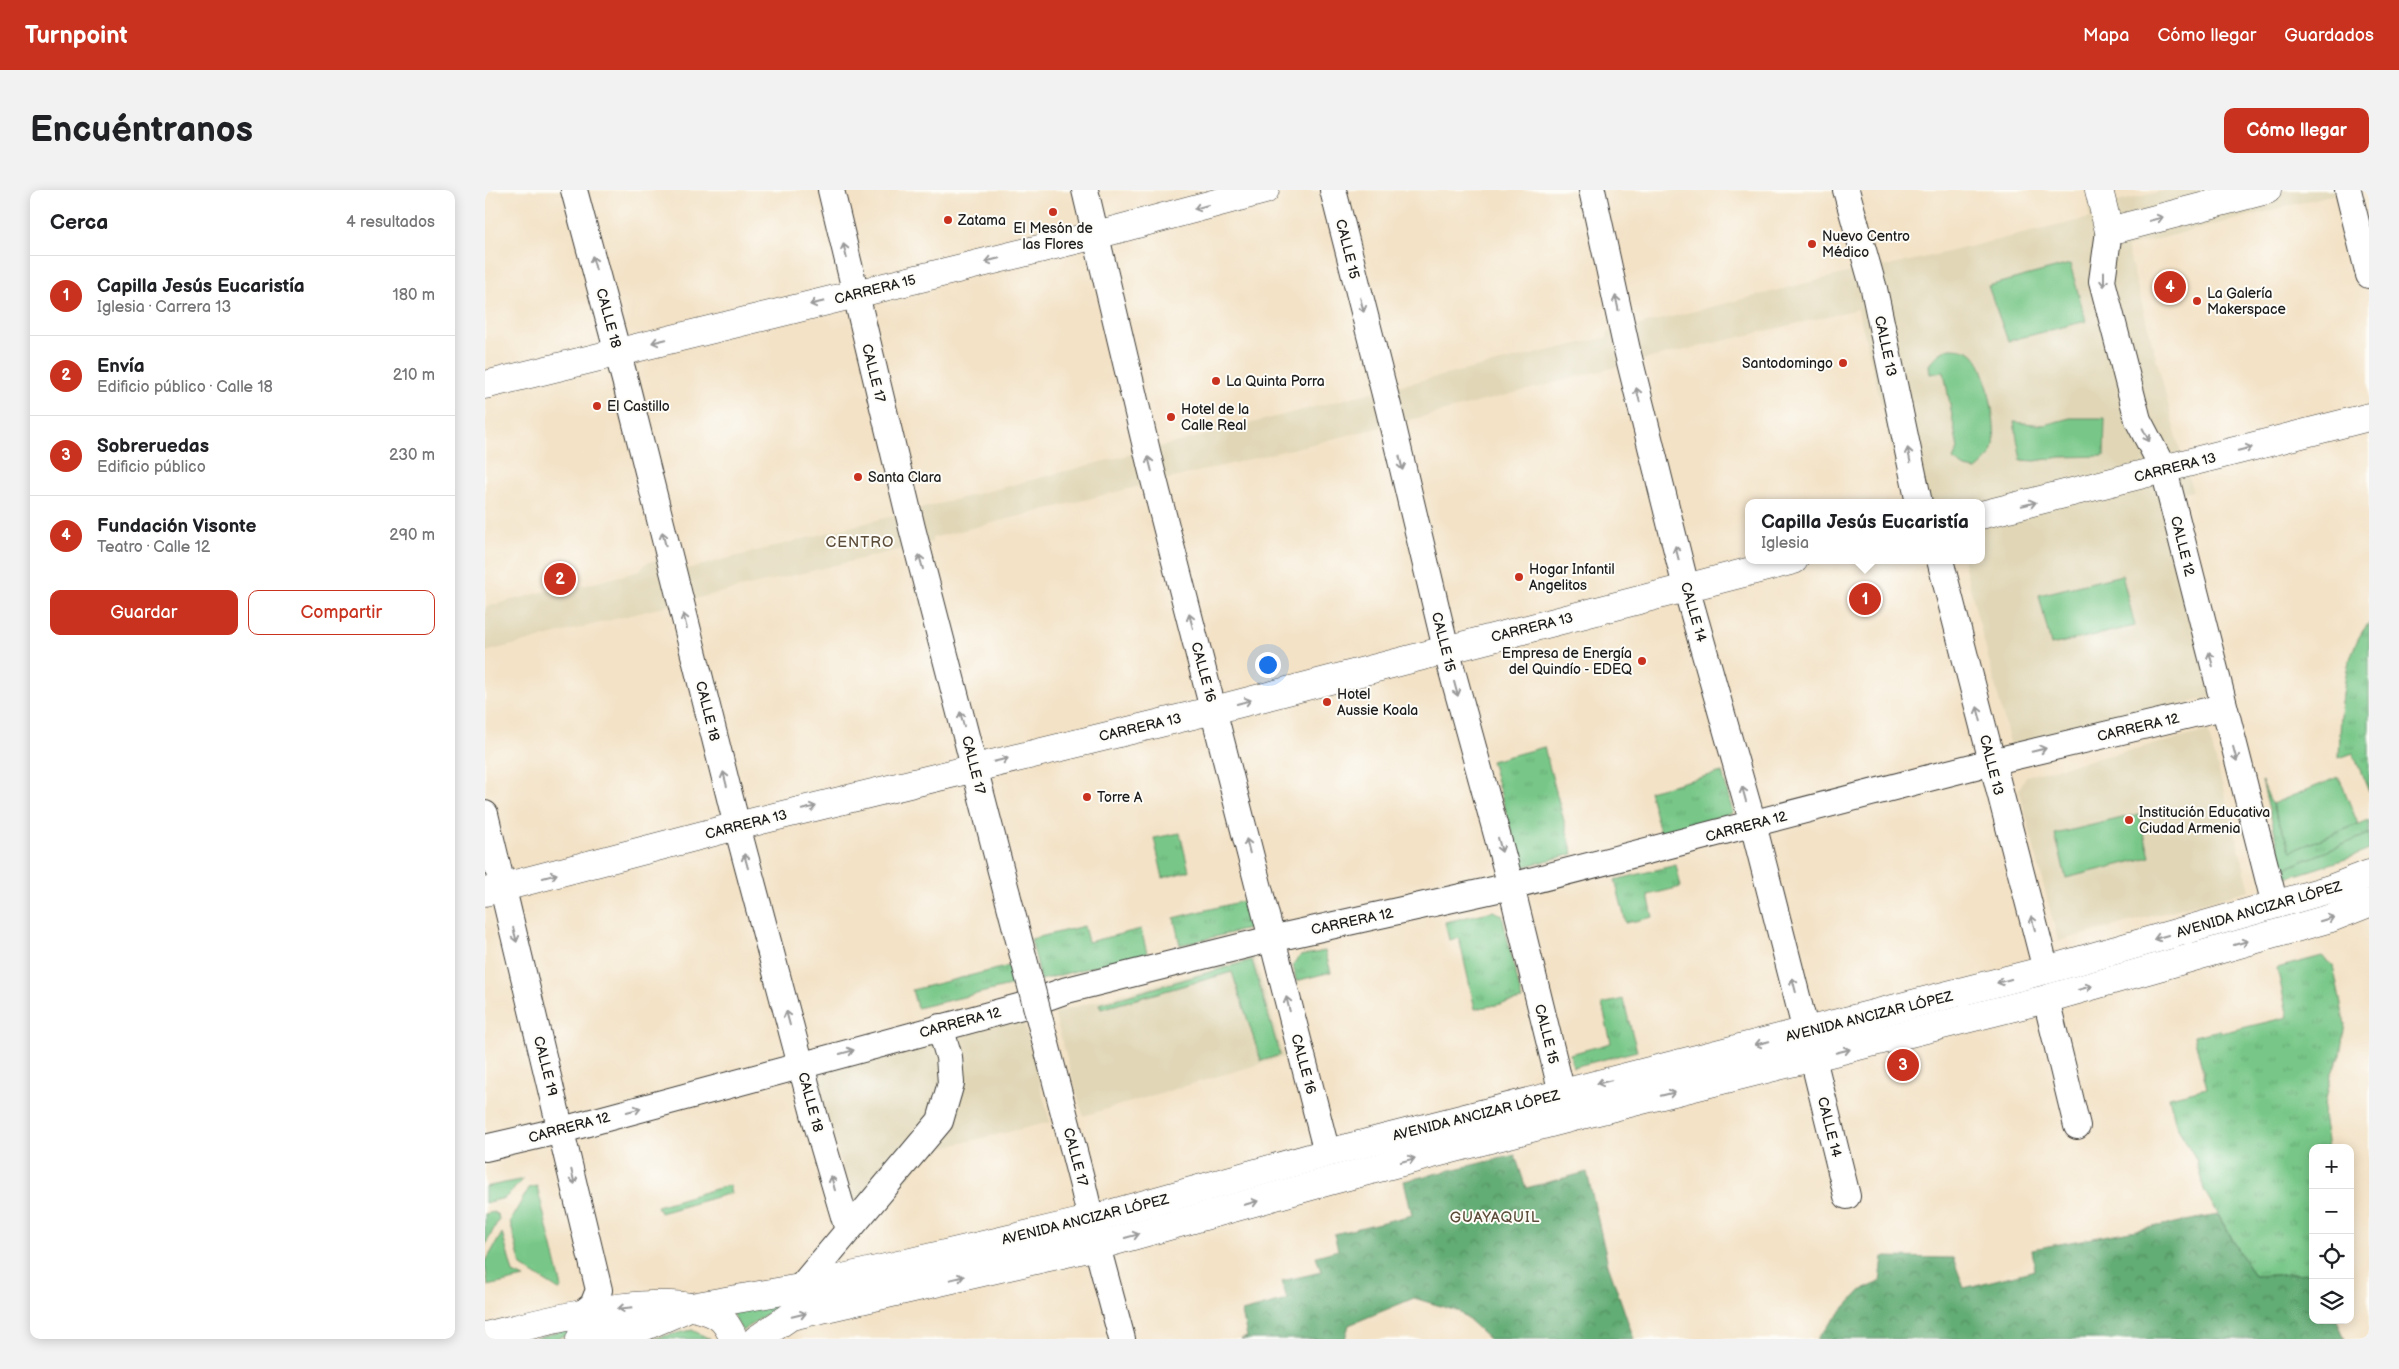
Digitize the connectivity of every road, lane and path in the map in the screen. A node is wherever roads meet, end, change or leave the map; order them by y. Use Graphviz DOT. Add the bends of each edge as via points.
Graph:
graph roads {
  1 [pos="574,190"];
  2 [pos="831,190"];
  3 [pos="1085,190"];
  4 [pos="1265,190"];
  5 [pos="1333,190"];
  6 [pos="1592,190"];
  7 [pos="1847,190"];
  8 [pos="2099,190"];
  9 [pos="2267,190"];
  10 [pos="2348,190"];
  11 [pos="2109,231"];
  12 [pos="1096,236"];
  13 [pos="2369,275"];
  14 [pos="855,293"];
  15 [pos="618,352"];
  16 [pos="485,385"];
  17 [pos="2369,417"];
  18 [pos="2164,470"];
  19 [pos="1918,499"];
  20 [pos="1985,514"];
  21 [pos="1778,564"];
  22 [pos="1941,564"];
  23 [pos="1686,587"];
  24 [pos="1445,649"];
  25 [pos="2223,707"];
  26 [pos="1214,710"];
  27 [pos="1991,762"];
  28 [pos="974,766"];
  29 [pos="485,814"];
  30 [pos="1753,824"];
  31 [pos="737,826"];
  32 [pos="2369,874"];
  33 [pos="1511,886"];
  34 [pos="494,890"];
  35 [pos="2369,903"];
  36 [pos="2275,905"];
  37 [pos="1271,938"];
  38 [pos="2046,970"];
  39 [pos="2046,999"];
  40 [pos="939,1027"];
  41 [pos="1806,1032"];
  42 [pos="1813,1058"];
  43 [pos="800,1065"];
  44 [pos="1561,1093"];
  45 [pos="2077,1126"];
  46 [pos="561,1130"];
  47 [pos="485,1148"];
  48 [pos="1327,1153"];
  49 [pos="1847,1196"];
  50 [pos="1091,1219"];
  51 [pos="848,1230"];
  52 [pos="1097,1246"];
  53 [pos="800,1288"];
  54 [pos="691,1307"];
  55 [pos="581,1326"];
  56 [pos="485,1336"];
  57 [pos="734,1339"];
  58 [pos="757,1339"];
  59 [pos="1122,1339"];
  15 -- 1 [label="street, CALLE 18, one-way"];
  14 -- 2 [label="street, CALLE 17, one-way"];
  3 -- 12 [label="street, CALLE 16"];
  4 -- 12 [label="main road, CARRERA 15, one-way"];
  5 -- 24 [label="street, CALLE 15, one-way"];
  23 -- 6 [label="street, CALLE 14, one-way" via="1627,350"];
  19 -- 7 [label="street, CALLE 13, one-way" via="1874,289"];
  8 -- 11 [label="main road, CALLE 12"];
  11 -- 9 [label="main road, one-way"];
  10 -- 13 [label="street"];
  11 -- 18 [label="street, CALLE 12, one-way" via="2102,281 2138,420"];
  12 -- 14 [label="main road, CARRERA 15, one-way"];
  26 -- 12 [label="street, CALLE 16, one-way" via="1151,468"];
  14 -- 15 [label="main road, CARRERA 15, one-way"];
  28 -- 14 [label="street, CALLE 17, one-way"];
  15 -- 16 [label="main road, CARRERA 15"];
  31 -- 15 [label="street, CALLE 18, one-way"];
  18 -- 17 [label="main road, CARRERA 13, one-way"];
  20 -- 18 [label="main road, CARRERA 13, one-way"];
  25 -- 18 [label="street, CALLE 12, one-way"];
  21 -- 23 [label="main road, CARRERA 13"];
  27 -- 22 [label="street, CALLE 13, one-way"];
  23 -- 24 [label="main road, CARRERA 13"];
  30 -- 23 [label="street, CALLE 14, one-way"];
  26 -- 24 [label="main road, CARRERA 13, one-way"];
  24 -- 33 [label="street, CALLE 15, one-way"];
  27 -- 25 [label="street, CARRERA 12, one-way"];
  25 -- 36 [label="street, CALLE 12, one-way"];
  28 -- 26 [label="main road, CARRERA 13, one-way"];
  37 -- 26 [label="street, CALLE 16, one-way"];
  27 -- 30 [label="street, CARRERA 12"];
  38 -- 27 [label="street, CALLE 13, one-way"];
  31 -- 28 [label="main road, CARRERA 13, one-way"];
  28 -- 50 [label="street, CALLE 17, bridge"];
  29 -- 34 [label="street, CALLE 19"];
  30 -- 33 [label="street, CARRERA 12"];
  41 -- 30 [label="street, CALLE 14, one-way"];
  34 -- 31 [label="main road, CARRERA 13, one-way"];
  43 -- 31 [label="street, CALLE 18, one-way"];
  32 -- 36 [label="main road, AVENIDA ANCIZAR LÓPEZ"];
  33 -- 37 [label="street, CARRERA 12"];
  33 -- 44 [label="street, CALLE 15"];
  34 -- 46 [label="street, CALLE 19, one-way"];
  39 -- 35 [label="main road, AVENIDA ANCIZAR LÓPEZ, one-way" via="2331,918"];
  36 -- 38 [label="main road, AVENIDA ANCIZAR LÓPEZ, one-way"];
  37 -- 40 [label="street, CARRERA 12" via="1067,990 1022,1006"];
  48 -- 37 [label="street, CALLE 16, one-way"];
  38 -- 41 [label="main road, AVENIDA ANCIZAR LÓPEZ, one-way"];
  42 -- 39 [label="main road, AVENIDA ANCIZAR LÓPEZ, one-way"];
  39 -- 45 [label="street"];
  43 -- 40 [label="street, CARRERA 12, one-way"];
  40 -- 51 [label="street" via="949,1057 951,1083 940,1122"];
  41 -- 44 [label="main road, AVENIDA ANCIZAR LÓPEZ, one-way"];
  42 -- 49 [label="street, CALLE 14"];
  52 -- 42 [label="main road, AVENIDA ANCIZAR LÓPEZ, one-way" via="1351,1175"];
  46 -- 43 [label="street, CARRERA 12, one-way"];
  51 -- 43 [label="street, CALLE 18, one-way"];
  44 -- 48 [label="main road, AVENIDA ANCIZAR LÓPEZ"];
  46 -- 47 [label="street, CARRERA 12"];
  46 -- 55 [label="street, CALLE 19, one-way" via="599,1290"];
  48 -- 50 [label="main road, AVENIDA ANCIZAR LÓPEZ"];
  50 -- 52 [label="street, CALLE 17"];
  50 -- 53 [label="main road, AVENIDA ANCIZAR LÓPEZ"];
  51 -- 53 [label="street"];
  58 -- 52 [label="main road, AVENIDA ANCIZAR LÓPEZ, one-way" via="791,1316"];
  52 -- 59 [label="street, CALLE 17"];
  53 -- 54 [label="main road, AVENIDA ANCIZAR LÓPEZ"];
  54 -- 55 [label="main road, AVENIDA ANCIZAR LÓPEZ, one-way" via="641,1328"];
  54 -- 57 [label="main road" via="717,1315"];
  55 -- 56 [label="main road, AVENIDA ANCIZAR LÓPEZ"];
}
